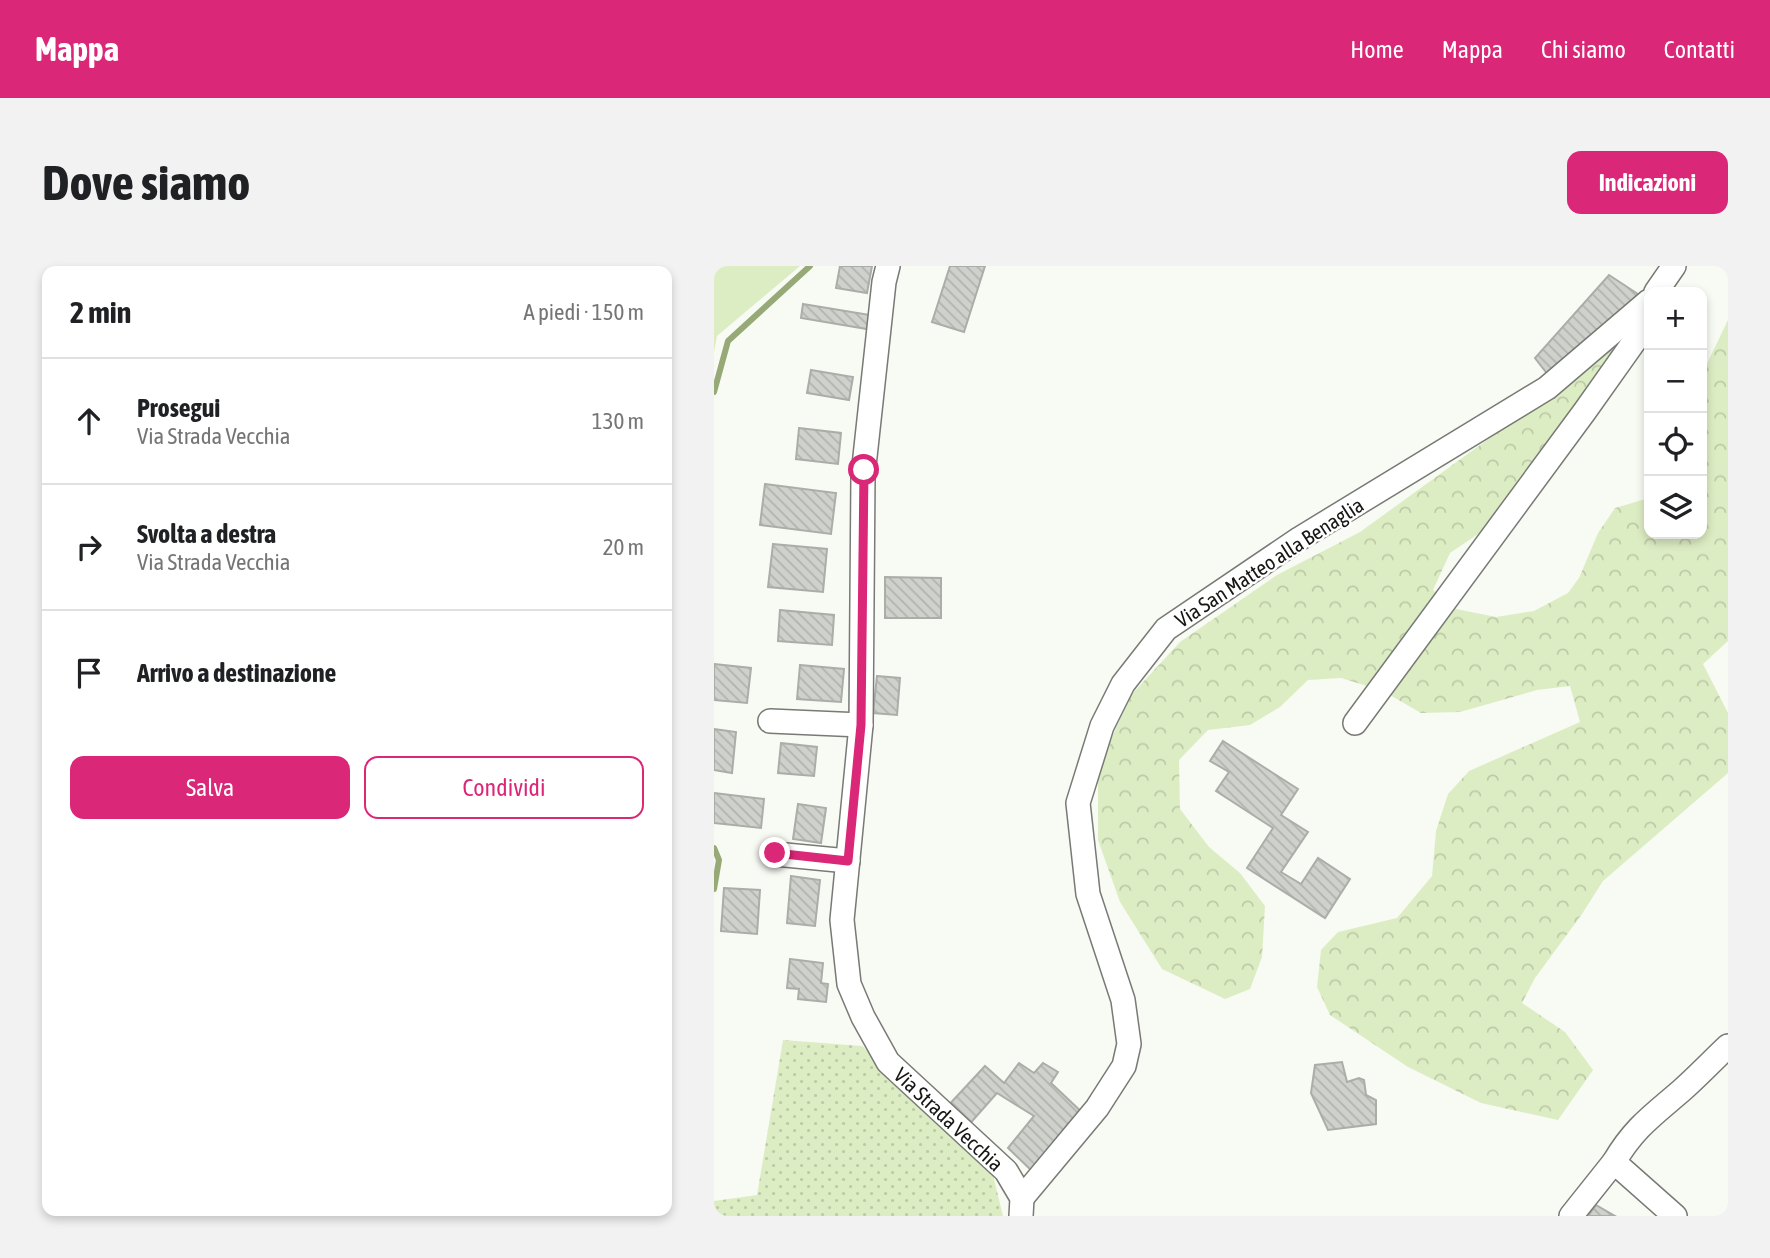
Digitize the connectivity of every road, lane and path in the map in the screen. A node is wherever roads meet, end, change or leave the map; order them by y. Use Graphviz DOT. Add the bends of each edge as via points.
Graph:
graph roads {
  1 [pos="888,266"];
  2 [pos="1674,266"];
  3 [pos="1659,287"];
  4 [pos="1644,305"];
  5 [pos="1644,320"];
  6 [pos="770,721"];
  7 [pos="1355,723"];
  8 [pos="861,725"];
  9 [pos="775,853"];
  10 [pos="848,861"];
  11 [pos="1728,1046"];
  12 [pos="1614,1162"];
  13 [pos="1021,1207"];
  14 [pos="1571,1216"];
  15 [pos="1675,1216"];
  1 -- 8 [label="street, Via Strada Vecchia" via="863,475"];
  2 -- 3 [label="street"];
  4 -- 13 [label="street, Via San Matteo alla Benaglia" via="1547,388 1299,539 1166,629 1123,684 1102,726 1079,803 1088,894 1123,1000 1129,1044 1124,1066 1097,1108"];
  5 -- 7 [label="street" via="1636,340 1593,401"];
  6 -- 8 [label="street"];
  8 -- 10 [label="street, Via Strada Vecchia"];
  9 -- 10 [label="street"];
  10 -- 13 [label="street, Via Strada Vecchia" via="842,920 849,984 863,1017 888,1062 1006,1171"];
  11 -- 12 [label="street" via="1644,1121"];
  12 -- 14 [label="street"];
  12 -- 15 [label="street"];
}
